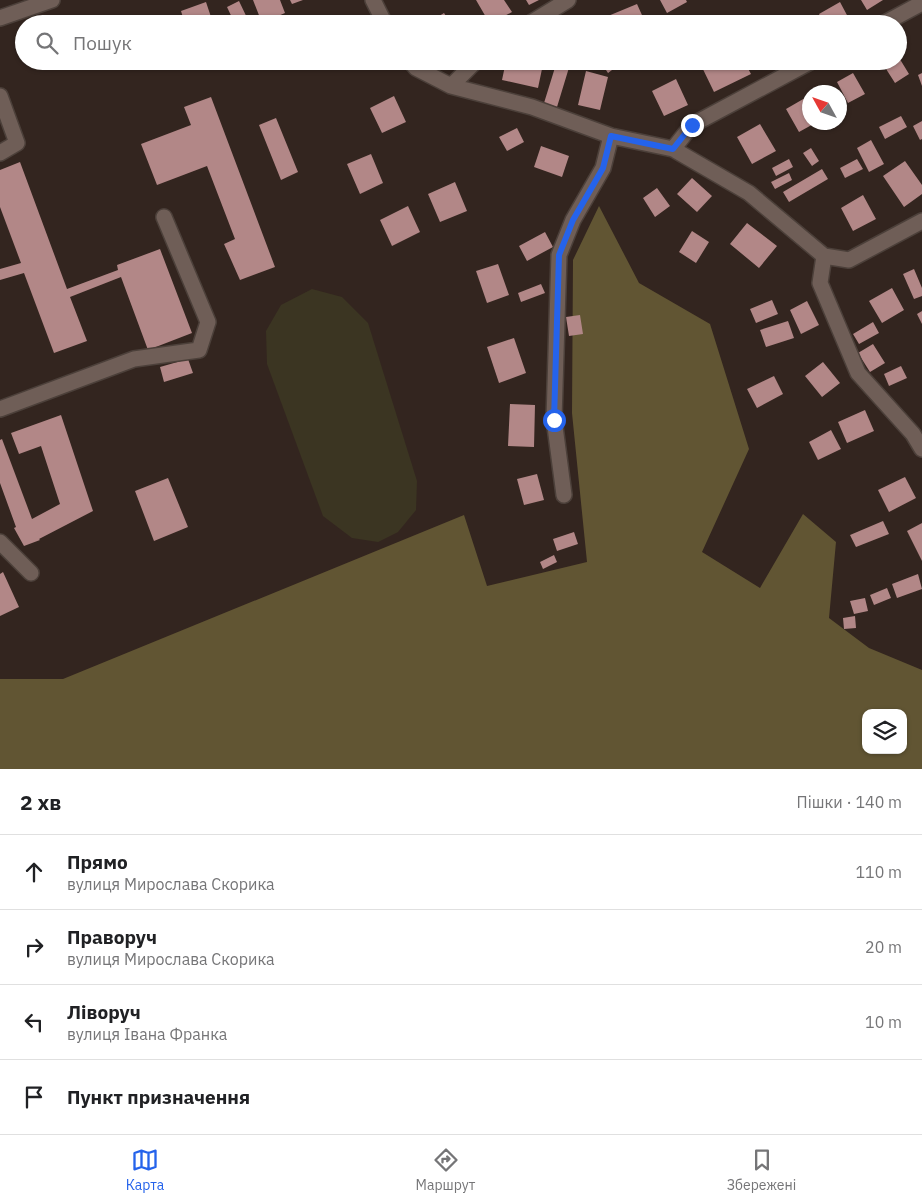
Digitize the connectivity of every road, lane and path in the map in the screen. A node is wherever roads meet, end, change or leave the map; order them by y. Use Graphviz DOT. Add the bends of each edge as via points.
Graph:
graph roads {
  1 [pos="52,0"];
  2 [pos="373,0"];
  3 [pos="568,0"];
  4 [pos="922,3"];
  5 [pos="380,15"];
  6 [pos="544,15"];
  7 [pos="900,15"];
  8 [pos="0,18"];
  9 [pos="420,70"];
  10 [pos="467,70"];
  11 [pos="795,70"];
  12 [pos="451,86"];
  13 [pos="0,96"];
  14 [pos="611,136"];
  15 [pos="673,149"];
  16 [pos="0,153"];
  17 [pos="164,217"];
  18 [pos="922,221"];
  19 [pos="824,256"];
  20 [pos="0,409"];
  21 [pos="917,432"];
  22 [pos="922,449"];
  23 [pos="564,495"];
  24 [pos="0,542"];
  25 [pos="31,573"];
  1 -- 8 [label="street"];
  2 -- 5 [label="street"];
  3 -- 6 [label="street"];
  4 -- 7 [label="street"];
  9 -- 12 [label="street"];
  10 -- 12 [label="street"];
  11 -- 15 [label="street" via="692,125"];
  12 -- 14 [label="street" via="532,107"];
  13 -- 16 [label="street" via="17,143"];
  14 -- 15 [label="street"];
  14 -- 23 [label="street" via="603,168 573,220 559,255 554,420"];
  15 -- 19 [label="street" via="749,193"];
  17 -- 20 [label="street" via="208,322 199,350 134,359"];
  18 -- 19 [label="street" via="849,260"];
  19 -- 21 [label="street" via="820,283 858,373"];
  21 -- 22 [label="street"];
  24 -- 25 [label="street"];
}
